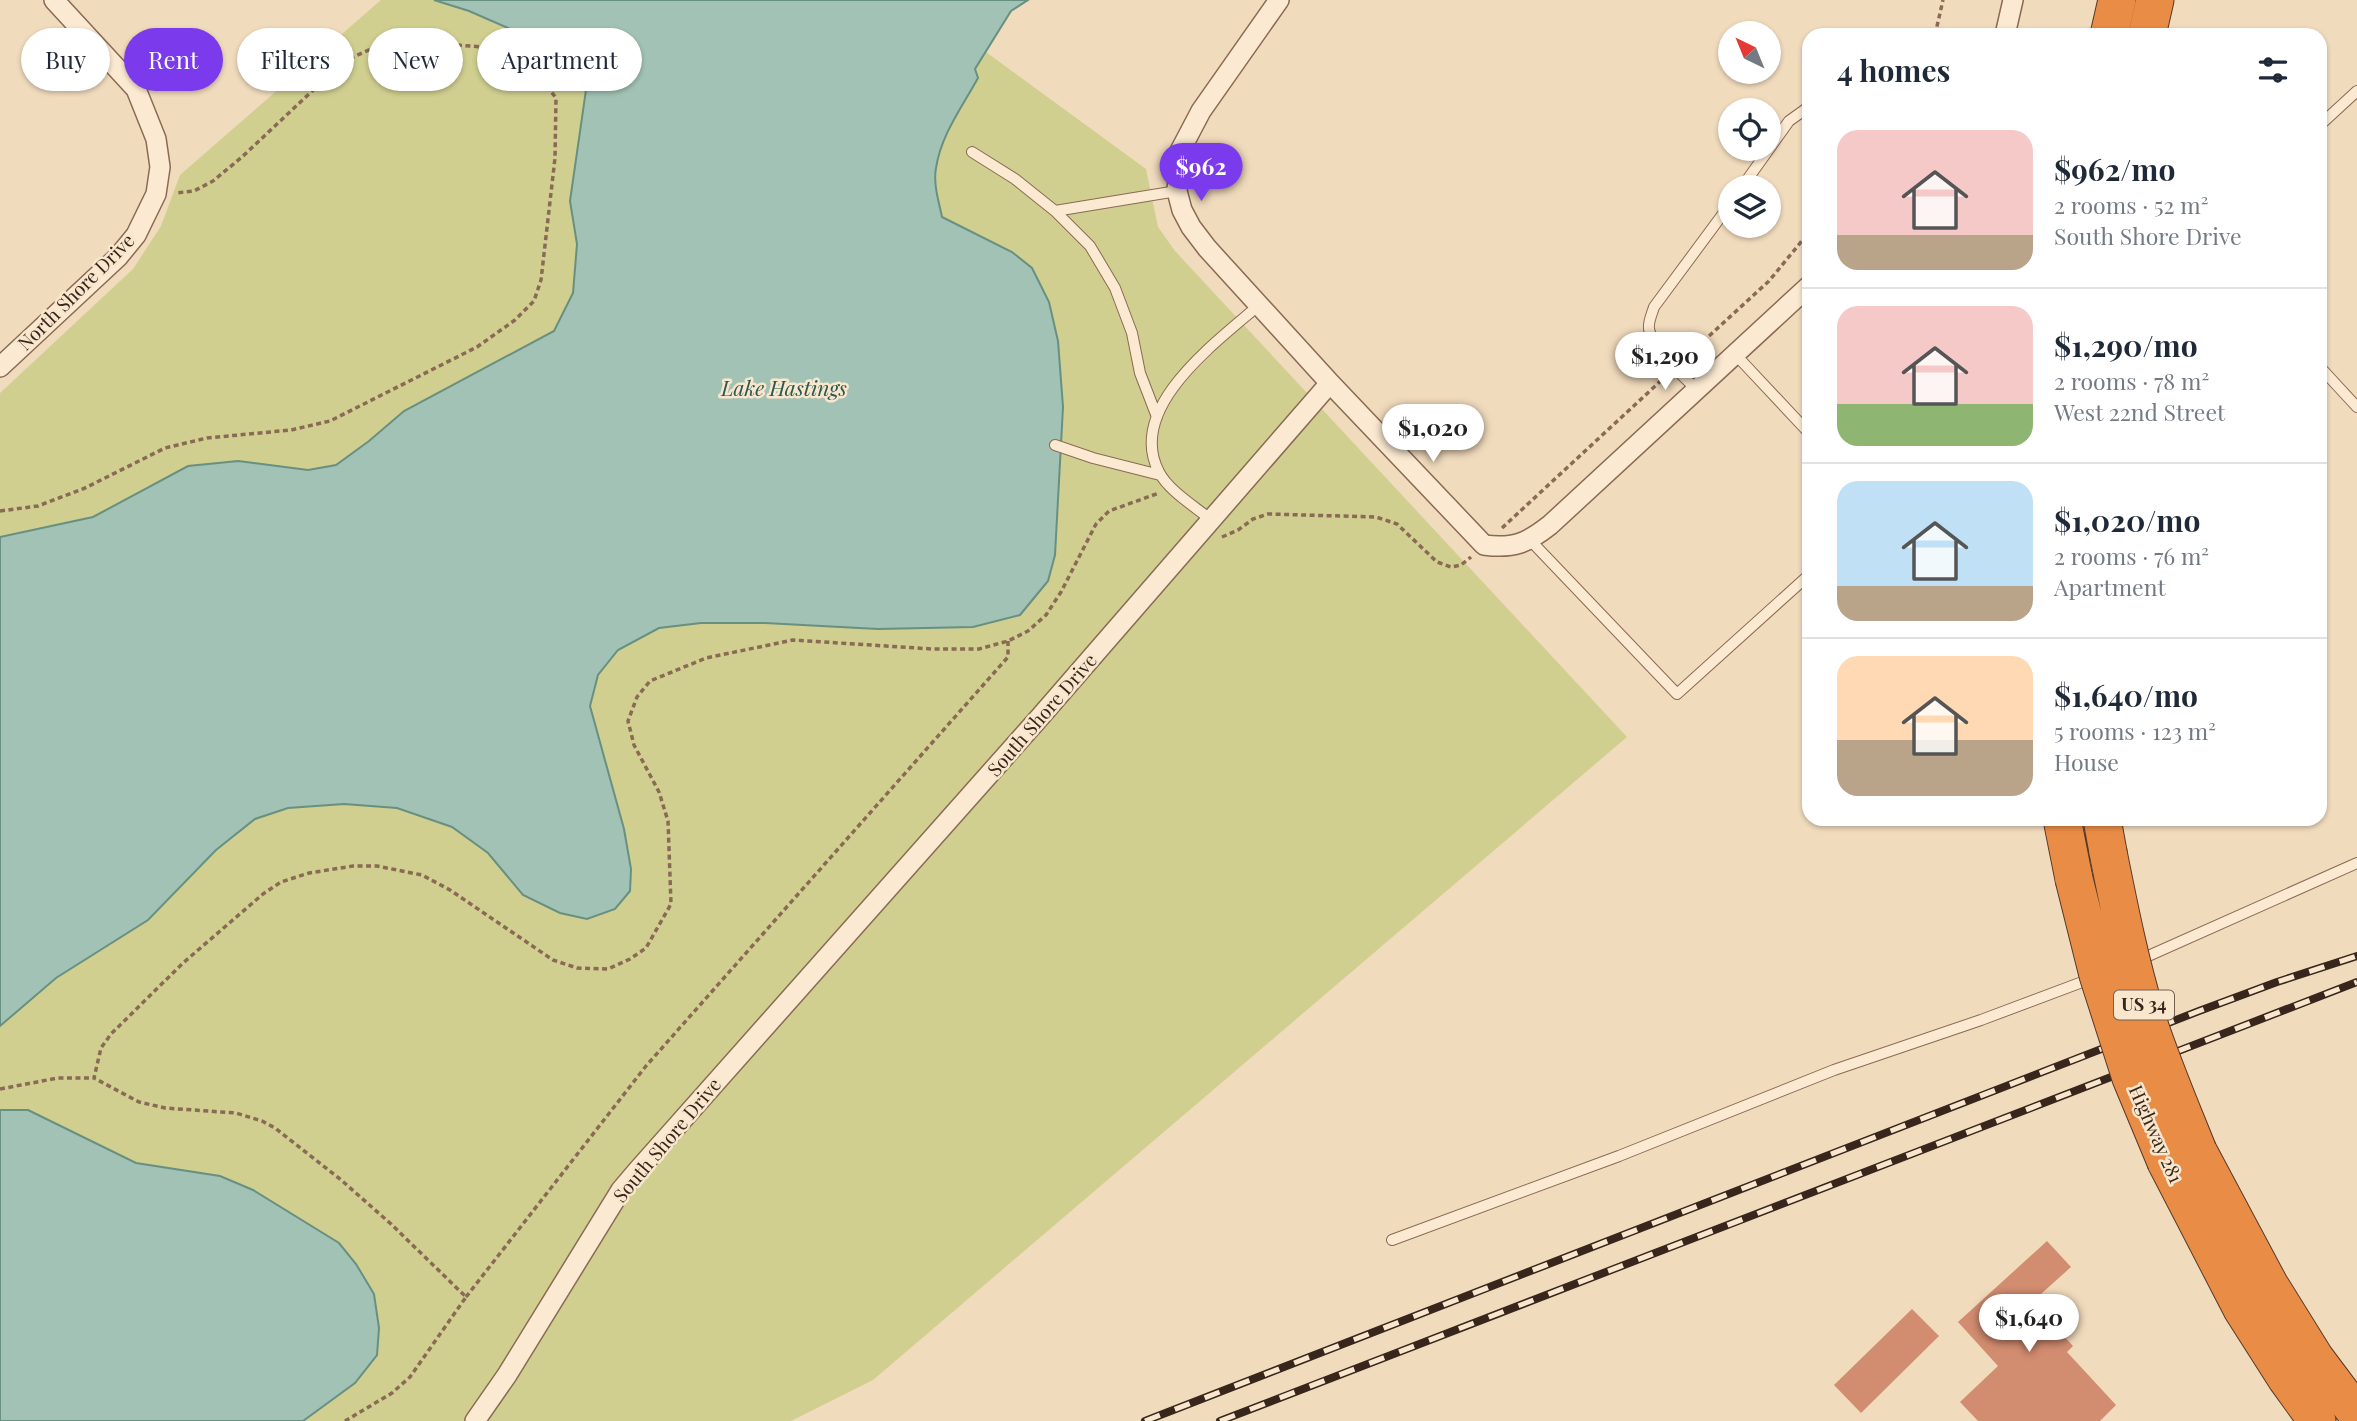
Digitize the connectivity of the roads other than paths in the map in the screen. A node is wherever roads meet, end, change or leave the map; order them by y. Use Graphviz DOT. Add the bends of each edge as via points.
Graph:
graph roads {
  1 [pos="54,0"];
  2 [pos="1279,0"];
  3 [pos="2013,0"];
  4 [pos="2117,0"];
  5 [pos="2155,0"];
  6 [pos="2007,28"];
  7 [pos="2111,28"];
  8 [pos="2149,28"];
  9 [pos="2357,91"];
  10 [pos="1802,112"];
  11 [pos="2327,119"];
  12 [pos="972,152"];
  13 [pos="1751,175"];
  14 [pos="1177,191"];
  15 [pos="1055,211"];
  16 [pos="1718,221"];
  17 [pos="1802,292"];
  18 [pos="1259,305"];
  19 [pos="1735,354"];
  20 [pos="0,367"];
  21 [pos="2327,375"];
  22 [pos="1330,383"];
  23 [pos="1697,390"];
  24 [pos="2357,407"];
  25 [pos="1157,417"];
  26 [pos="1802,425"];
  27 [pos="1055,445"];
  28 [pos="1160,475"];
  29 [pos="1206,523"];
  30 [pos="1537,534"];
  31 [pos="1802,581"];
  32 [pos="2063,826"];
  33 [pos="2105,836"];
  34 [pos="2357,863"];
  35 [pos="2117,969"];
  36 [pos="2105,973"];
  37 [pos="2182,1156"];
  38 [pos="1392,1240"];
  39 [pos="2357,1414"];
  40 [pos="475,1421"];
  41 [pos="2318,1421"];
  1 -- 20 [label="street, North Shore Drive" via="136,89 156,139 160,167 156,194 136,235"];
  2 -- 14 [label="street" via="1201,111 1180,151"];
  3 -- 6 [label="street"];
  4 -- 7 [label="highway"];
  5 -- 8 [label="highway"];
  9 -- 11 [label="lane"];
  10 -- 13 [label="lane" via="1790,121"];
  12 -- 15 [label="lane"];
  14 -- 15 [label="lane"];
  14 -- 18 [label="street" via="1182,210 1206,248"];
  15 -- 25 [label="lane" via="1090,246 1115,288"];
  16 -- 23 [label="lane" via="1654,307 1648,325 1651,338"];
  17 -- 19 [label="street"];
  18 -- 22 [label="street"];
  18 -- 25 [label="lane" via="1188,368"];
  19 -- 23 [label="street"];
  19 -- 26 [label="lane"];
  21 -- 24 [label="lane"];
  22 -- 29 [label="street, South Shore Drive"];
  22 -- 30 [label="street" via="1484,545 1515,545"];
  23 -- 30 [label="street"];
  25 -- 28 [label="lane" via="1152,439"];
  27 -- 28 [label="lane"];
  28 -- 29 [label="lane"];
  29 -- 40 [label="street, South Shore Drive" via="1040,718 621,1190"];
  30 -- 31 [label="lane" via="1677,694"];
  32 -- 37 [label="highway, Highway 281 / US 34, bridge" via="2098,975 2131,1078"];
  33 -- 37 [label="highway, Highway 281 / US 34, bridge"];
  34 -- 35 [label="lane"];
  36 -- 38 [label="lane" via="1834,1070"];
  37 -- 39 [label="highway, Highway 281 / US 34"];
  37 -- 41 [label="highway, Highway 281 / US 34" via="2242,1310"];
}
